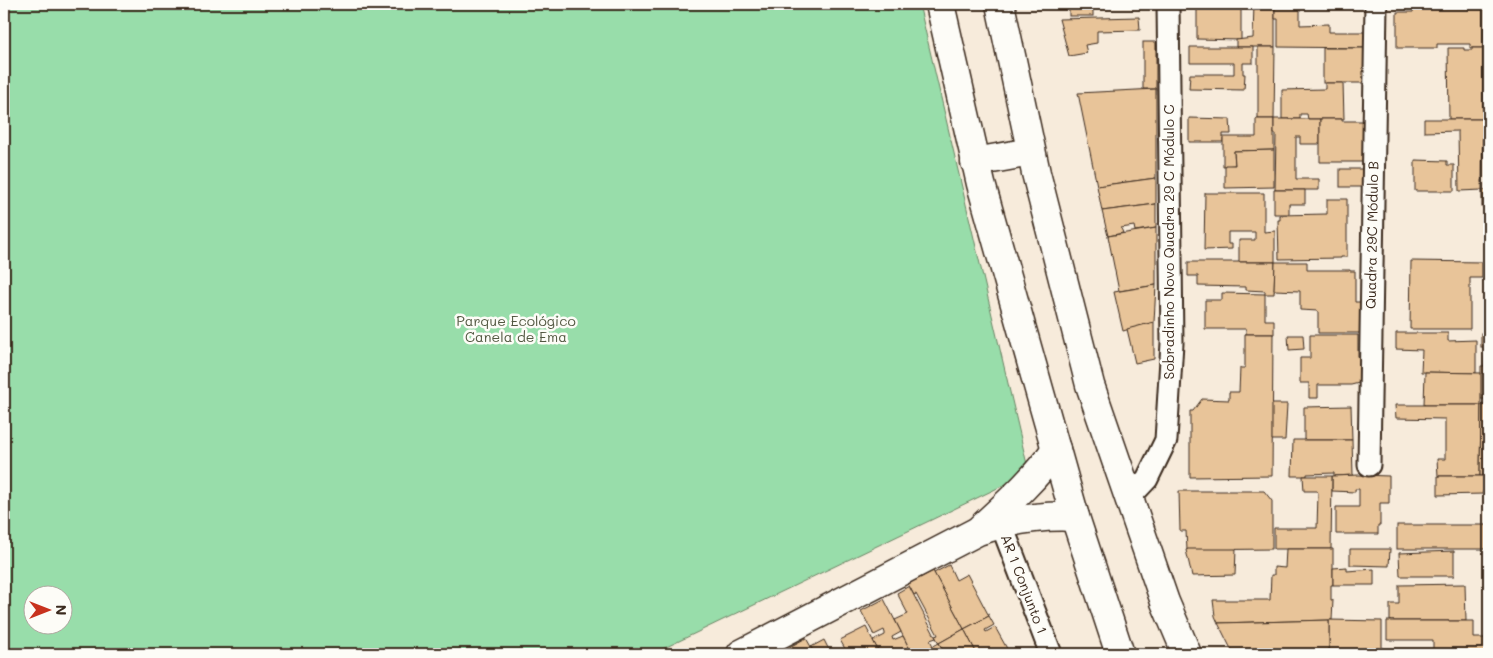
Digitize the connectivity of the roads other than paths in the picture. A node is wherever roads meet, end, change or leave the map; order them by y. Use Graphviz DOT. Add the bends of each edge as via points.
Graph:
graph roads {
  1 [pos="940,4"];
  2 [pos="1000,4"];
  3 [pos="1168,4"];
  4 [pos="1376,4"];
  5 [pos="1031,152"];
  6 [pos="975,162"];
  7 [pos="1056,448"];
  8 [pos="1369,465"];
  9 [pos="1129,498"];
  10 [pos="1075,517"];
  11 [pos="992,522"];
  12 [pos="741,654"];
  13 [pos="1051,654"];
  14 [pos="1120,654"];
  15 [pos="1187,654"];
  1 -- 6 [label="main road"];
  2 -- 5 [label="main road"];
  3 -- 9 [label="street, Sobradinho Novo Quadra 29 C Módulo C" via="1172,343 1166,440 1147,479"];
  4 -- 8 [label="street, Quadra 29C Módulo B"];
  5 -- 6 [label="main road"];
  5 -- 9 [label="main road" via="1090,385"];
  6 -- 7 [label="main road"];
  7 -- 10 [label="main road"];
  7 -- 11 [label="main road" via="1043,468"];
  9 -- 15 [label="main road"];
  10 -- 11 [label="main road" via="1032,517"];
  10 -- 14 [label="main road"];
  11 -- 12 [label="main road"];
  11 -- 13 [label="street, AR 1 Conjunto 1"];
}
